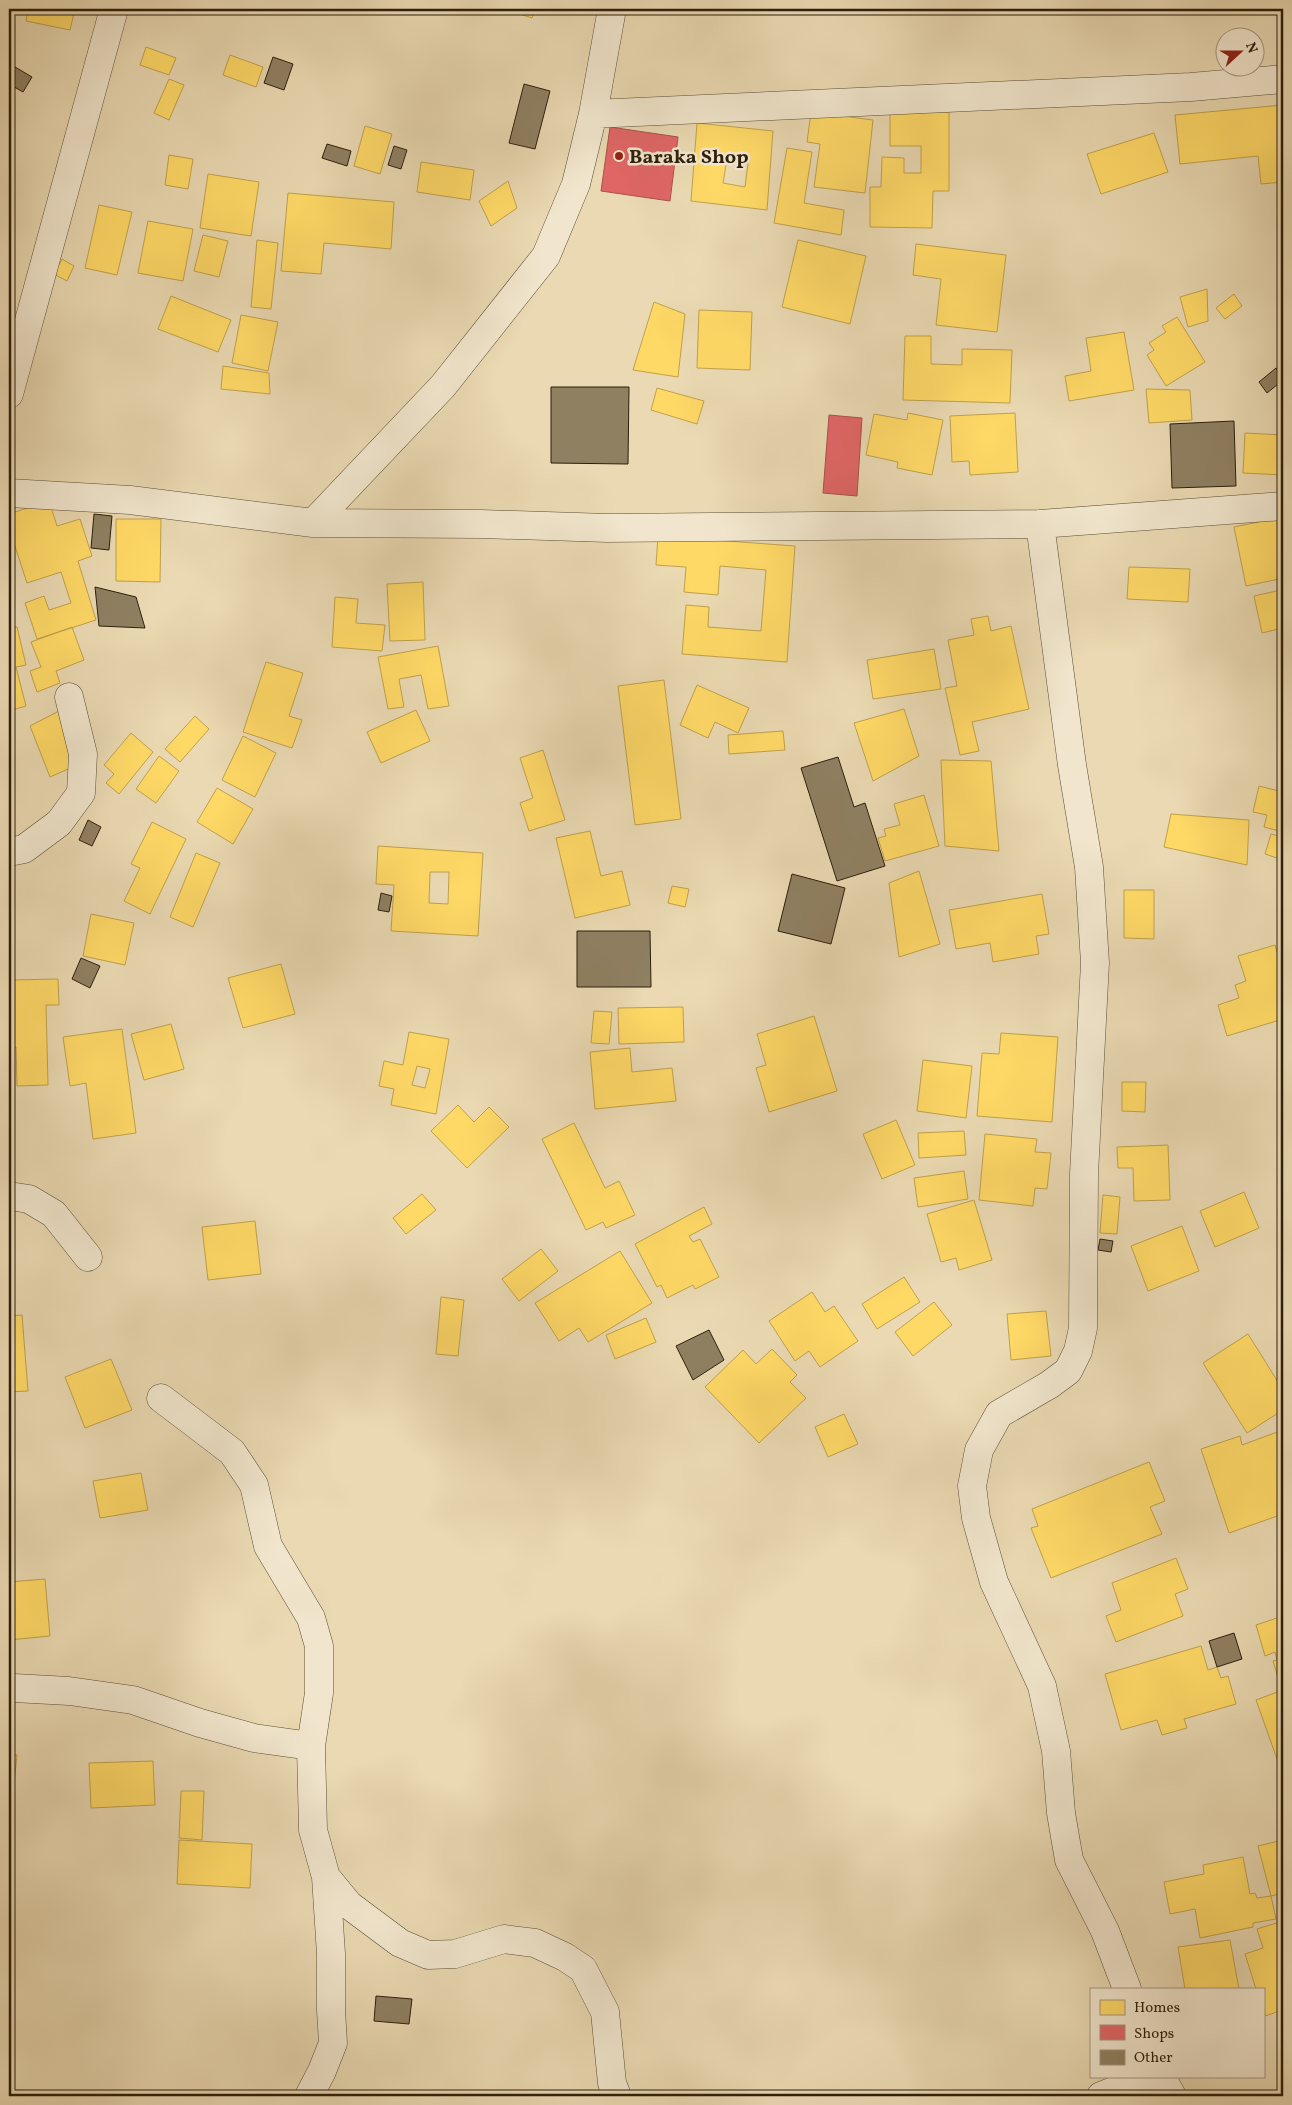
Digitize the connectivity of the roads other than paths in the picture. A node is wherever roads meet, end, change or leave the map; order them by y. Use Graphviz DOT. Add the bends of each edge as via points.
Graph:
graph roads {
  1 [pos="114,9"];
  2 [pos="612,9"];
  3 [pos="1283,79"];
  4 [pos="593,114"];
  5 [pos="9,394"];
  6 [pos="9,492"];
  7 [pos="1283,506"];
  8 [pos="313,523"];
  9 [pos="1040,524"];
  10 [pos="69,697"];
  11 [pos="9,852"];
  12 [pos="9,1196"];
  13 [pos="88,1257"];
  14 [pos="161,1398"];
  15 [pos="9,1689"];
  16 [pos="311,1746"];
  17 [pos="326,1877"];
  18 [pos="1127,1988"];
  19 [pos="1146,2078"];
  20 [pos="1162,2078"];
  21 [pos="309,2096"];
  22 [pos="617,2096"];
  23 [pos="1101,2096"];
  24 [pos="1172,2096"];
  1 -- 5 [label="street"];
  2 -- 4 [label="street"];
  3 -- 4 [label="street" via="1191,87"];
  4 -- 8 [label="street" via="576,184 546,256 444,386"];
  6 -- 8 [label="street" via="130,500"];
  7 -- 9 [label="street"];
  8 -- 9 [label="street" via="608,528"];
  9 -- 18 [label="street" via="1089,867 1095,963 1084,1174 1083,1328 1078,1351 1068,1371 1000,1414 979,1450 972,1486 976,1518 994,1582 1042,1686 1056,1751 1069,1860 1105,1931"];
  10 -- 11 [label="street" via="83,754 81,793 59,823 24,849"];
  12 -- 13 [label="street" via="29,1199 54,1214"];
  14 -- 16 [label="street" via="232,1452 254,1485 268,1546 311,1618 319,1646 319,1684"];
  15 -- 16 [label="street" via="69,1691 133,1700 254,1738"];
  16 -- 17 [label="street" via="313,1830"];
  17 -- 21 [label="street" via="333,2043"];
  17 -- 22 [label="street" via="349,1905 400,1943 428,1955 455,1954 504,1939 535,1942 582,1969 606,2012 612,2083"];
  19 -- 23 [label="street"];
  20 -- 24 [label="street"];
}
